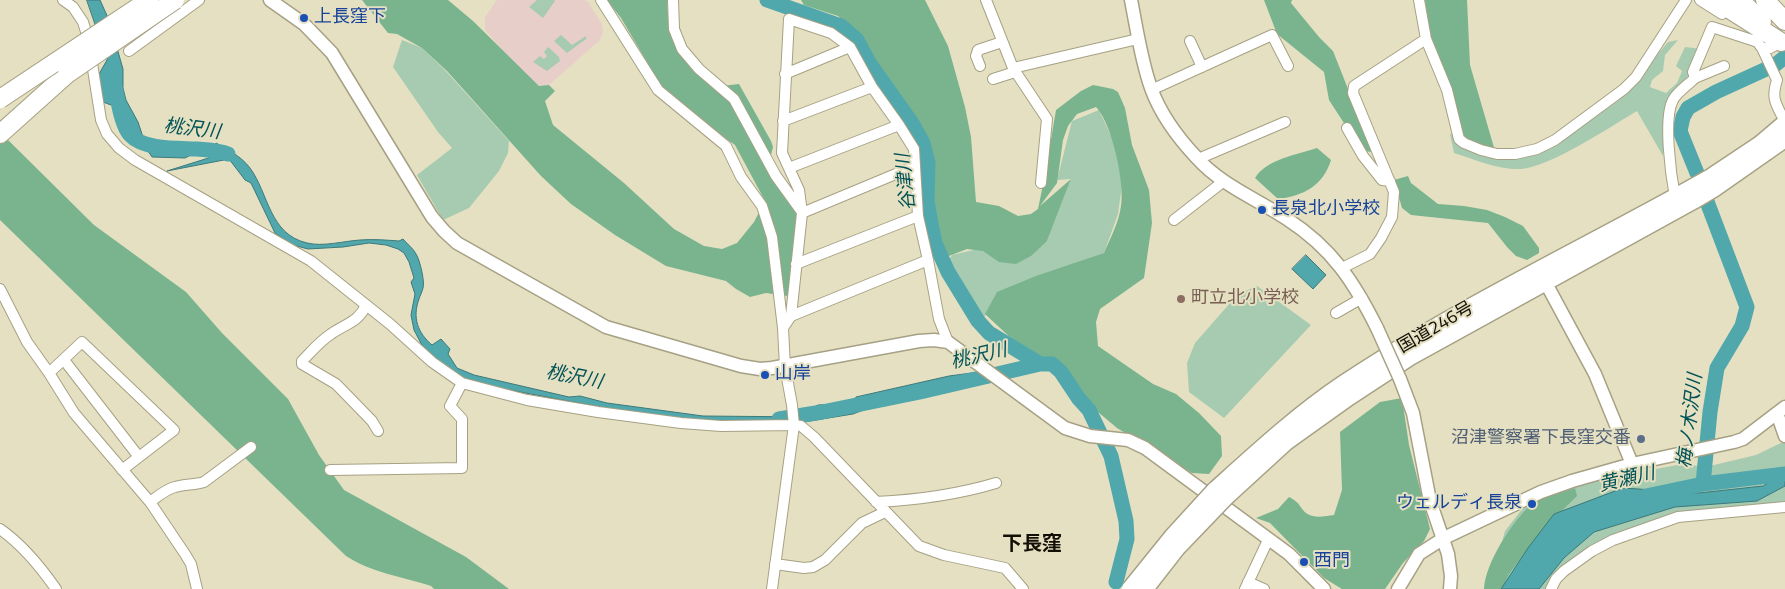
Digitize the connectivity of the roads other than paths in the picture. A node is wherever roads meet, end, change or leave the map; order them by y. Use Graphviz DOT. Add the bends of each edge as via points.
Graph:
graph roads {
  1 [pos="63,0"];
  2 [pos="149,0"];
  3 [pos="175,0"];
  4 [pos="199,0"];
  5 [pos="270,0"];
  6 [pos="601,0"];
  7 [pos="673,0"];
  8 [pos="986,0"];
  9 [pos="1131,0"];
  10 [pos="1419,0"];
  11 [pos="1686,0"];
  12 [pos="1700,0"];
  13 [pos="1715,0"];
  14 [pos="1740,0"];
  15 [pos="1747,0"];
  16 [pos="1765,0"];
  17 [pos="124,15"];
  18 [pos="1785,21"];
  19 [pos="1138,39"];
  20 [pos="1426,39"];
  21 [pos="1190,41"];
  22 [pos="1784,41"];
  23 [pos="1002,42"];
  24 [pos="1760,45"];
  25 [pos="850,47"];
  26 [pos="129,50"];
  27 [pos="980,66"];
  28 [pos="1288,66"];
  29 [pos="1724,66"];
  30 [pos="1202,67"];
  31 [pos="1014,70"];
  32 [pos="67,74"];
  33 [pos="786,74"];
  34 [pos="1695,78"];
  35 [pos="993,79"];
  36 [pos="872,87"];
  37 [pos="0,88"];
  38 [pos="1152,90"];
  39 [pos="0,99"];
  40 [pos="0,117"];
  41 [pos="1783,120"];
  42 [pos="783,121"];
  43 [pos="1286,122"];
  44 [pos="899,125"];
  45 [pos="1347,128"];
  46 [pos="0,134"];
  47 [pos="1785,139"];
  48 [pos="1198,159"];
  49 [pos="915,166"];
  50 [pos="789,168"];
  51 [pos="1390,180"];
  52 [pos="1224,181"];
  53 [pos="1713,182"];
  54 [pos="1042,183"];
  55 [pos="1685,196"];
  56 [pos="802,213"];
  57 [pos="918,216"];
  58 [pos="1174,220"];
  59 [pos="928,260"];
  60 [pos="796,264"];
  61 [pos="1342,268"];
  62 [pos="1542,276"];
  63 [pos="0,289"];
  64 [pos="1362,298"];
  65 [pos="366,305"];
  66 [pos="1336,313"];
  67 [pos="790,316"];
  68 [pos="782,328"];
  69 [pos="948,342"];
  70 [pos="64,360"];
  71 [pos="785,367"];
  72 [pos="49,373"];
  73 [pos="462,383"];
  74 [pos="1781,410"];
  75 [pos="794,425"];
  76 [pos="378,430"];
  77 [pos="1784,434"];
  78 [pos="251,448"];
  79 [pos="139,457"];
  80 [pos="1632,464"];
  81 [pos="122,470"];
  82 [pos="330,470"];
  83 [pos="996,483"];
  84 [pos="1221,493"];
  85 [pos="150,502"];
  86 [pos="876,502"];
  87 [pos="1785,507"];
  88 [pos="885,512"];
  89 [pos="0,529"];
  90 [pos="1444,538"];
  91 [pos="1268,540"];
  92 [pos="775,564"];
  93 [pos="1246,586"];
  94 [pos="1316,586"];
  95 [pos="1400,587"];
  96 [pos="56,589"];
  97 [pos="197,589"];
  98 [pos="772,589"];
  99 [pos="1023,589"];
  100 [pos="1130,589"];
  101 [pos="1145,589"];
  102 [pos="1264,589"];
  103 [pos="1450,589"];
  104 [pos="1551,589"];
  1 -- 65 [label="street" via="73,7 83,22 101,120 107,134 119,148 311,261"];
  2 -- 17 [label="highway, bridge"];
  3 -- 32 [label="highway, bridge"];
  4 -- 26 [label="street"];
  5 -- 71 [label="street" via="304,24 332,53 432,217 457,243 606,327 741,366 760,369"];
  6 -- 68 [label="street" via="658,90 726,146 741,177 762,206 772,237"];
  7 -- 56 [label="street" via="674,29 682,49 734,99 776,176"];
  8 -- 23 [label="street"];
  9 -- 19 [label="street"];
  10 -- 20 [label="street"];
  11 -- 20 [label="street" via="1636,77 1624,89 1555,140 1537,149 1514,154 1481,150 1459,139 1447,90"];
  12 -- 24 [label="street" via="1745,30"];
  13 -- 22 [label="highway"];
  14 -- 22 [label="highway"];
  15 -- 22 [label="highway"];
  16 -- 18 [label="highway"];
  17 -- 37 [label="highway, bridge"];
  17 -- 39 [label="highway, bridge"];
  19 -- 31 [label="street"];
  19 -- 38 [label="street"];
  20 -- 51 [label="street" via="1354,86 1353,93"];
  21 -- 30 [label="street"];
  22 -- 24 [label="street" via="1770,48"];
  23 -- 27 [label="street" via="978,50 976,56"];
  23 -- 31 [label="street"];
  24 -- 34 [label="street" via="1712,27 1693,72"];
  24 -- 41 [label="street" via="1777,80 1774,102"];
  25 -- 33 [label="street"];
  25 -- 33 [label="street" via="831,33 789,19"];
  25 -- 36 [label="street"];
  28 -- 30 [label="street" via="1272,35"];
  29 -- 34 [label="street"];
  30 -- 38 [label="street"];
  31 -- 35 [label="street"];
  31 -- 54 [label="street" via="1046,119"];
  32 -- 40 [label="highway"];
  32 -- 46 [label="highway"];
  33 -- 42 [label="street"];
  34 -- 55 [label="street" via="1673,99 1668,128"];
  36 -- 42 [label="street"];
  36 -- 44 [label="street"];
  38 -- 48 [label="street" via="1170,124"];
  41 -- 53 [label="highway, 国道246号" via="1759,145"];
  42 -- 50 [label="street" via="782,153"];
  43 -- 48 [label="street"];
  44 -- 49 [label="street" via="914,149"];
  44 -- 50 [label="street"];
  45 -- 51 [label="street" via="1382,180"];
  47 -- 53 [label="highway, 国道246号"];
  48 -- 52 [label="street"];
  49 -- 56 [label="street"];
  49 -- 57 [label="street"];
  50 -- 56 [label="street" via="799,190"];
  51 -- 61 [label="street" via="1394,192 1392,217 1381,238 1370,254"];
  52 -- 58 [label="street"];
  52 -- 61 [label="street" via="1299,227"];
  53 -- 55 [label="highway, 国道246号"];
  55 -- 62 [label="highway, 国道246号"];
  56 -- 60 [label="street"];
  57 -- 59 [label="street"];
  57 -- 60 [label="street"];
  59 -- 67 [label="street"];
  59 -- 69 [label="street" via="939,319"];
  60 -- 67 [label="street"];
  61 -- 64 [label="street"];
  62 -- 80 [label="street" via="1595,374"];
  62 -- 84 [label="highway, 国道246号" via="1349,397"];
  63 -- 72 [label="street" via="27,342"];
  64 -- 66 [label="street"];
  64 -- 90 [label="street, bridge" via="1409,401 1430,500"];
  65 -- 73 [label="street" via="432,362"];
  65 -- 76 [label="street" via="354,322 330,334 302,364 336,384"];
  67 -- 68 [label="street"];
  68 -- 71 [label="street"];
  69 -- 71 [label="street" via="919,341"];
  69 -- 91 [label="street" via="1065,428 1090,436 1128,440 1145,448"];
  70 -- 72 [label="street"];
  70 -- 79 [label="street"];
  70 -- 79 [label="street" via="82,342 174,430"];
  71 -- 75 [label="street"];
  72 -- 81 [label="street" via="74,413"];
  73 -- 75 [label="street" via="527,400 681,423"];
  73 -- 82 [label="street" via="450,406 462,419 462,468"];
  74 -- 77 [label="street"];
  74 -- 80 [label="street" via="1734,442"];
  75 -- 86 [label="street" via="801,426 814,437"];
  75 -- 92 [label="street"];
  78 -- 85 [label="street" via="204,482 174,487"];
  79 -- 81 [label="street"];
  80 -- 90 [label="street" via="1540,492"];
  81 -- 85 [label="street"];
  83 -- 86 [label="street" via="944,496"];
  84 -- 100 [label="highway, 国道246号, bridge" via="1172,537"];
  84 -- 101 [label="highway, 国道246号, bridge"];
  85 -- 97 [label="street" via="186,554"];
  86 -- 88 [label="street"];
  87 -- 104 [label="street" via="1678,517 1613,540 1592,551 1564,571"];
  88 -- 92 [label="street" via="862,523 825,560 813,567"];
  88 -- 99 [label="street" via="919,546 944,555 1005,568"];
  89 -- 96 [label="street" via="14,538"];
  90 -- 95 [label="street" via="1419,554"];
  90 -- 103 [label="street" via="1451,576"];
  91 -- 93 [label="street"];
  91 -- 94 [label="street" via="1297,560"];
  92 -- 98 [label="street"];
  93 -- 102 [label="street"];
}
